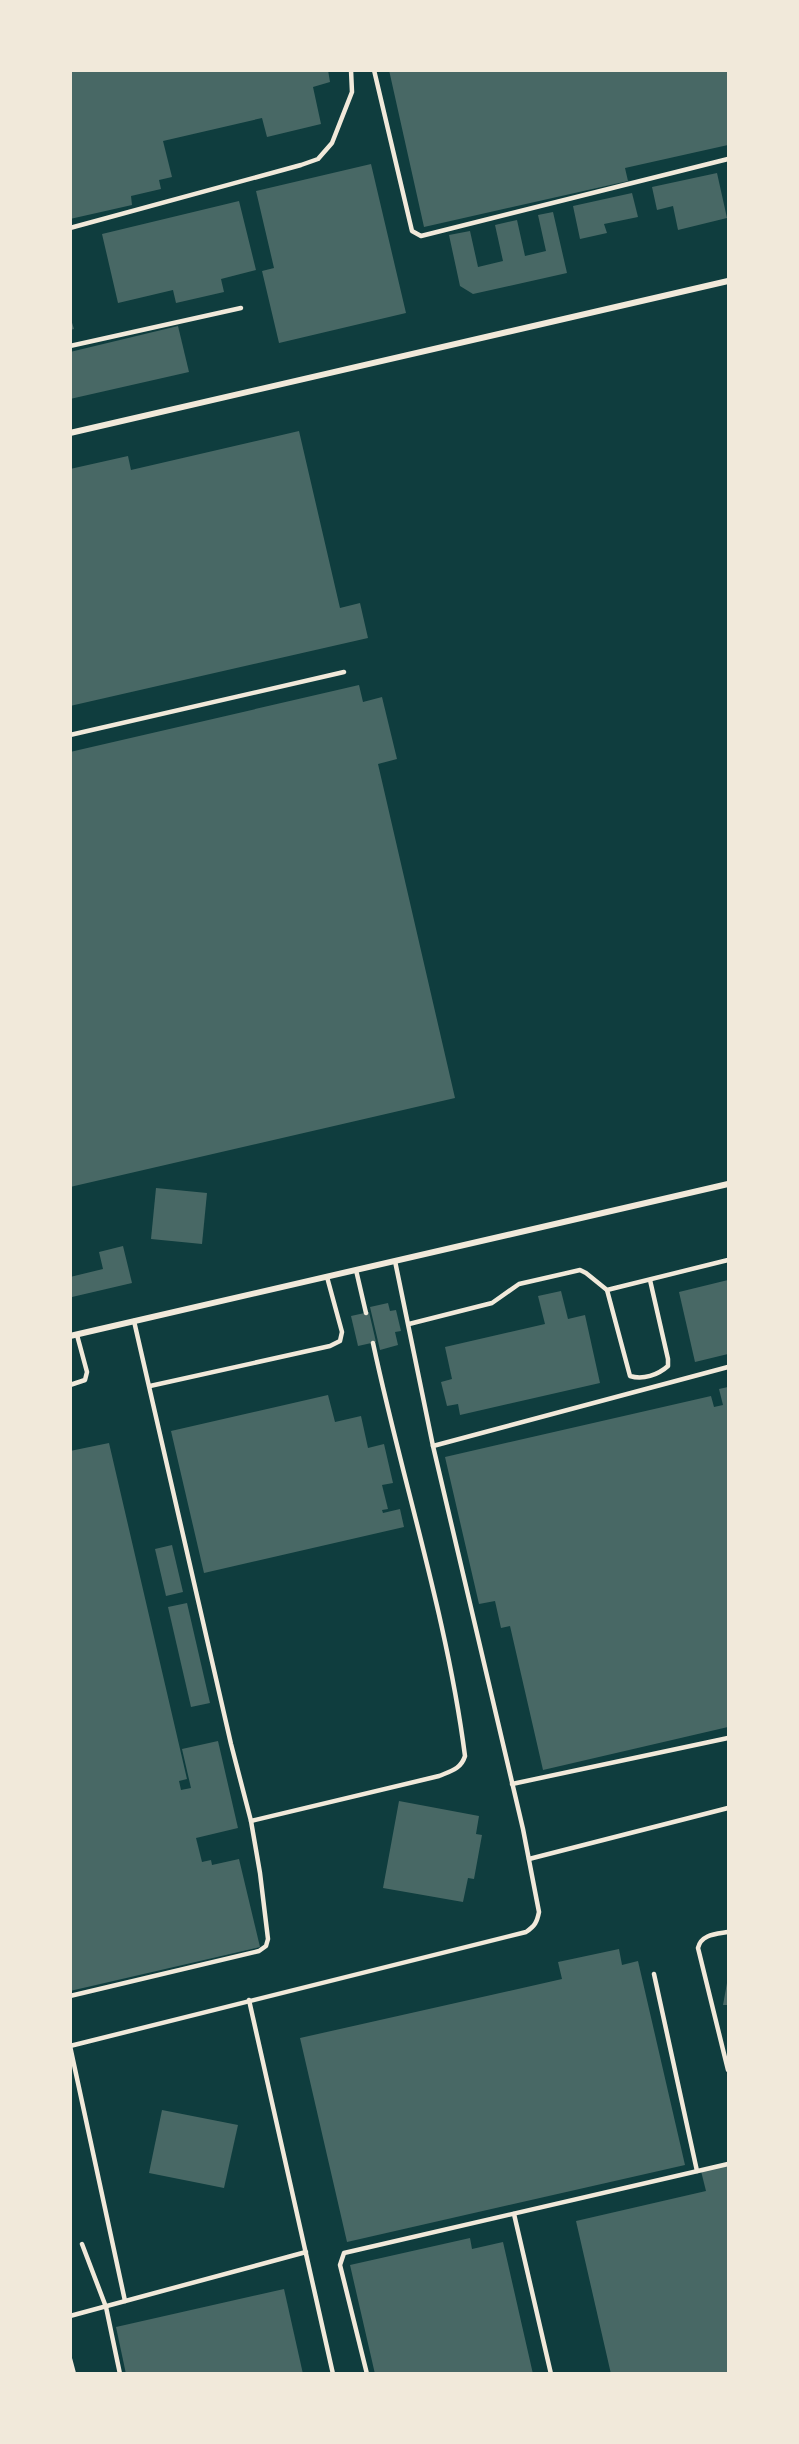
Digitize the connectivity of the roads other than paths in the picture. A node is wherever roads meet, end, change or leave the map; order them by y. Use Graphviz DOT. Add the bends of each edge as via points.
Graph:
graph roads {
  1 [pos="351,70"];
  2 [pos="374,70"];
  3 [pos="729,159"];
  4 [pos="70,228"];
  5 [pos="729,281"];
  6 [pos="241,308"];
  7 [pos="70,346"];
  8 [pos="70,433"];
  9 [pos="344,672"];
  10 [pos="70,735"];
  11 [pos="729,1184"];
  12 [pos="729,1260"];
  13 [pos="395,1261"];
  14 [pos="356,1270"];
  15 [pos="327,1276"];
  16 [pos="650,1280"];
  17 [pos="607,1290"];
  18 [pos="366,1313"];
  19 [pos="134,1321"];
  20 [pos="409,1324"];
  21 [pos="74,1335"];
  22 [pos="373,1343"];
  23 [pos="729,1367"];
  24 [pos="70,1385"];
  25 [pos="150,1386"];
  26 [pos="433,1446"];
  27 [pos="729,1738"];
  28 [pos="512,1784"];
  29 [pos="729,1808"];
  30 [pos="251,1821"];
  31 [pos="529,1859"];
  32 [pos="729,1932"];
  33 [pos="654,1974"];
  34 [pos="70,1996"];
  35 [pos="249,2000"];
  36 [pos="70,2046"];
  37 [pos="729,2070"];
  38 [pos="729,2164"];
  39 [pos="697,2171"];
  40 [pos="514,2214"];
  41 [pos="82,2244"];
  42 [pos="306,2252"];
  43 [pos="125,2301"];
  44 [pos="106,2307"];
  45 [pos="70,2316"];
  46 [pos="70,2359"];
  47 [pos="74,2373"];
  48 [pos="120,2373"];
  49 [pos="333,2373"];
  50 [pos="367,2373"];
  51 [pos="551,2373"];
  1 -- 4 [label="lane" via="352,92 339,129 318,159"];
  2 -- 3 [label="lane" via="412,231 421,236"];
  5 -- 8 [label="street"];
  6 -- 7 [label="lane"];
  9 -- 10 [label="lane"];
  11 -- 13 [label="street"];
  12 -- 16 [label="lane"];
  13 -- 14 [label="street"];
  13 -- 20 [label="lane"];
  14 -- 15 [label="street"];
  14 -- 18 [label="lane"];
  15 -- 19 [label="street"];
  15 -- 25 [label="lane" via="342,1332 340,1341"];
  16 -- 17 [label="lane"];
  16 -- 17 [label="lane" via="668,1366 645,1377 630,1376"];
  17 -- 20 [label="lane" via="580,1270 519,1284 492,1303"];
  19 -- 21 [label="street"];
  19 -- 25 [label="lane"];
  20 -- 26 [label="lane"];
  21 -- 24 [label="lane" via="87,1372 85,1380"];
  22 -- 30 [label="lane" via="421,1540 465,1756 458,1768 439,1776"];
  23 -- 26 [label="lane"];
  25 -- 30 [label="lane"];
  26 -- 28 [label="lane"];
  27 -- 28 [label="lane"];
  28 -- 31 [label="lane"];
  29 -- 31 [label="lane"];
  30 -- 34 [label="lane" via="268,1930 262,1950"];
  31 -- 35 [label="lane" via="539,1912 534,1927 526,1932"];
  32 -- 37 [label="lane" via="704,1938 698,1948"];
  33 -- 39 [label="lane"];
  35 -- 36 [label="lane"];
  35 -- 42 [label="lane"];
  36 -- 43 [label="lane"];
  38 -- 39 [label="lane"];
  39 -- 40 [label="lane"];
  40 -- 50 [label="lane" via="344,2253 340,2265"];
  40 -- 51 [label="lane"];
  41 -- 44 [label="lane"];
  42 -- 43 [label="lane"];
  42 -- 49 [label="lane"];
  43 -- 44 [label="lane"];
  44 -- 45 [label="lane"];
  44 -- 48 [label="lane"];
  46 -- 47 [label="lane"];
}
